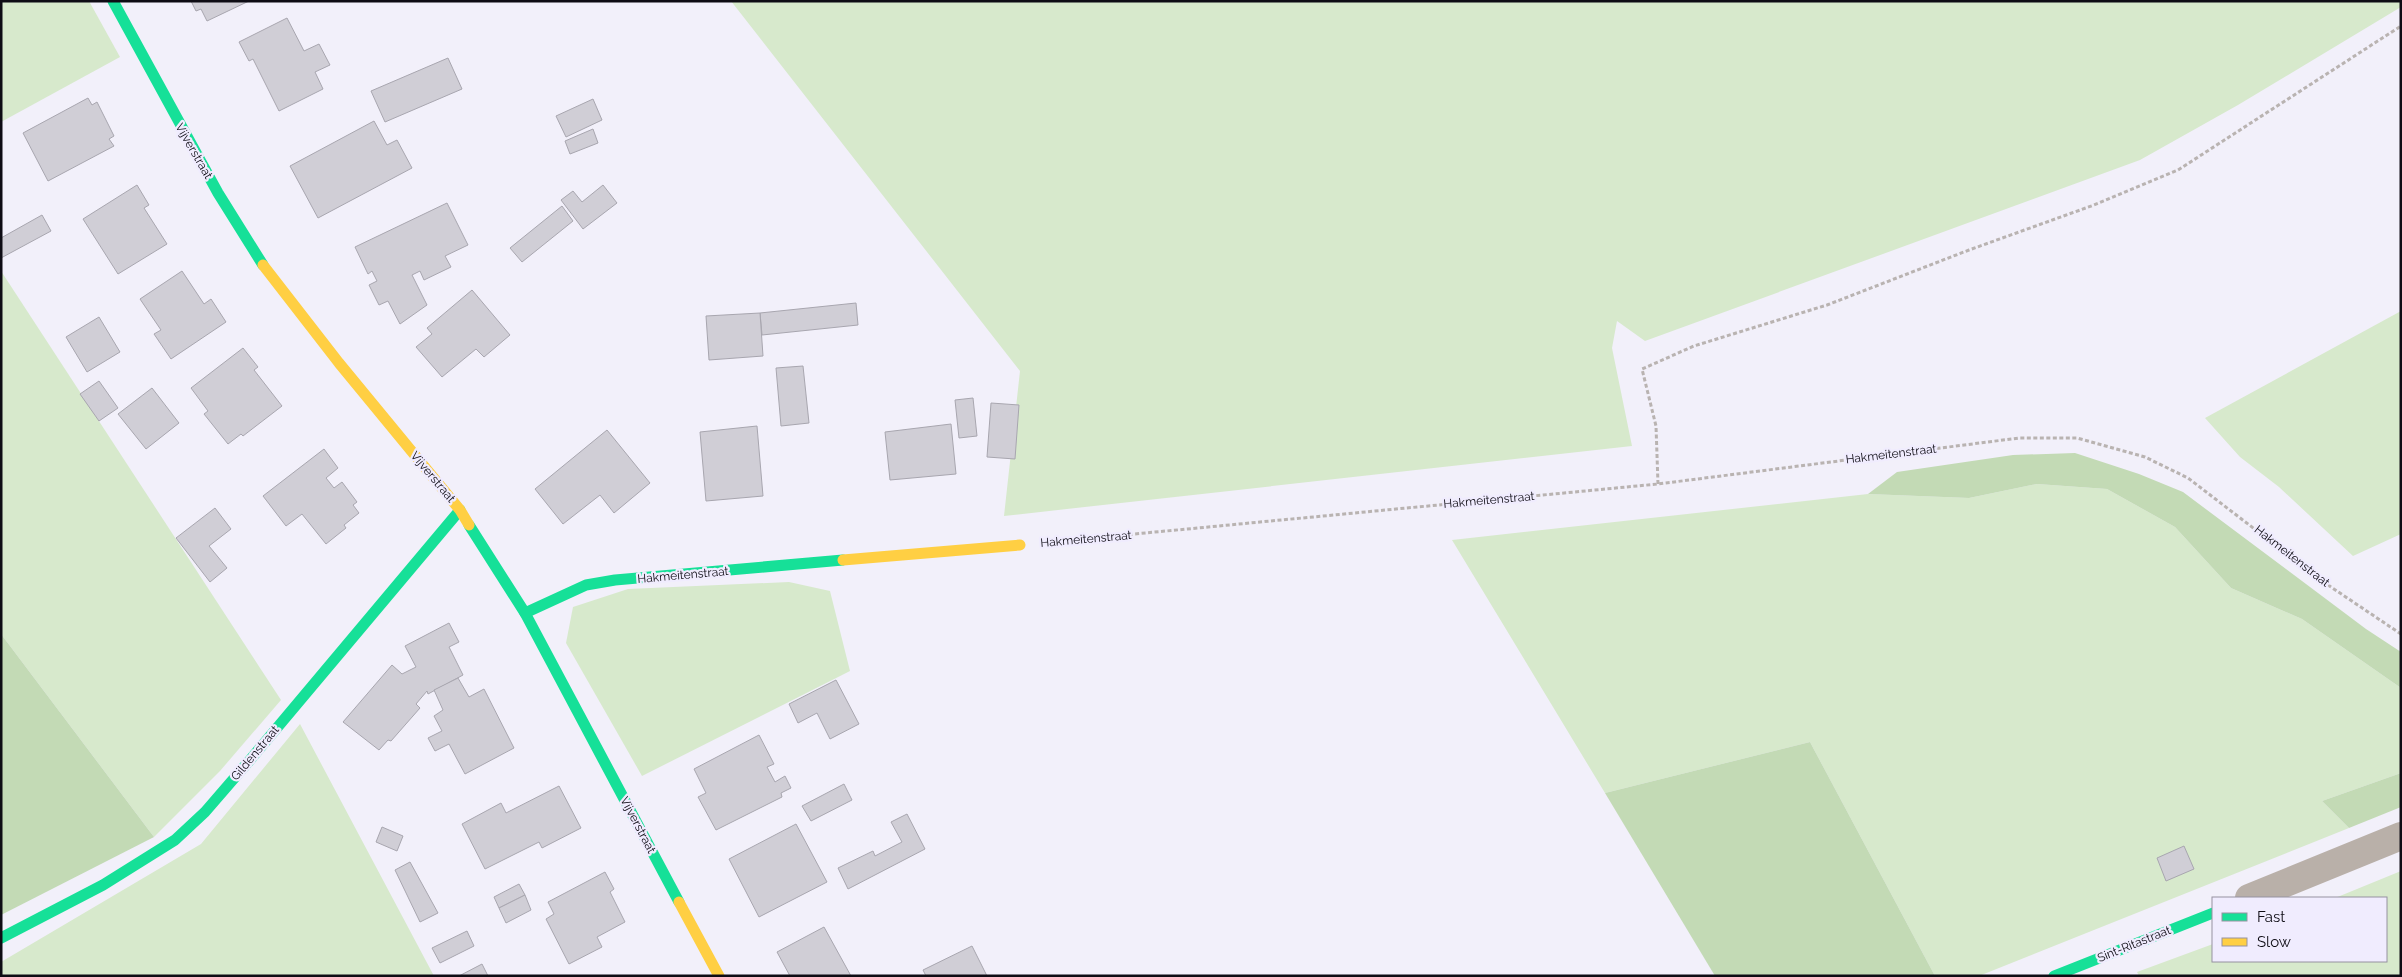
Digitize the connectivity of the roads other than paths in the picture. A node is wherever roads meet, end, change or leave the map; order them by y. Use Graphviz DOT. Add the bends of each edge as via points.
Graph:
graph roads {
  1 [pos="113,1"];
  2 [pos="460,510"];
  3 [pos="1020,545"];
  4 [pos="525,613"];
  5 [pos="2401,836"];
  6 [pos="2251,897"];
  7 [pos="2212,913"];
  8 [pos="1,938"];
  9 [pos="719,976"];
  10 [pos="2054,976"];
  1 -- 2 [label="street, Vijverstraat" via="170,110 262,264"];
  2 -- 4 [label="street, Vijverstraat"];
  2 -- 8 [label="street, Gildenstraat" via="250,760 176,840 104,885"];
  3 -- 4 [label="street, Hakmeitenstraat" via="616,580 586,585"];
  4 -- 9 [label="street, Vijverstraat"];
  5 -- 6 [label="street"];
  7 -- 10 [label="street, Sint-Ritastraat"];
}
